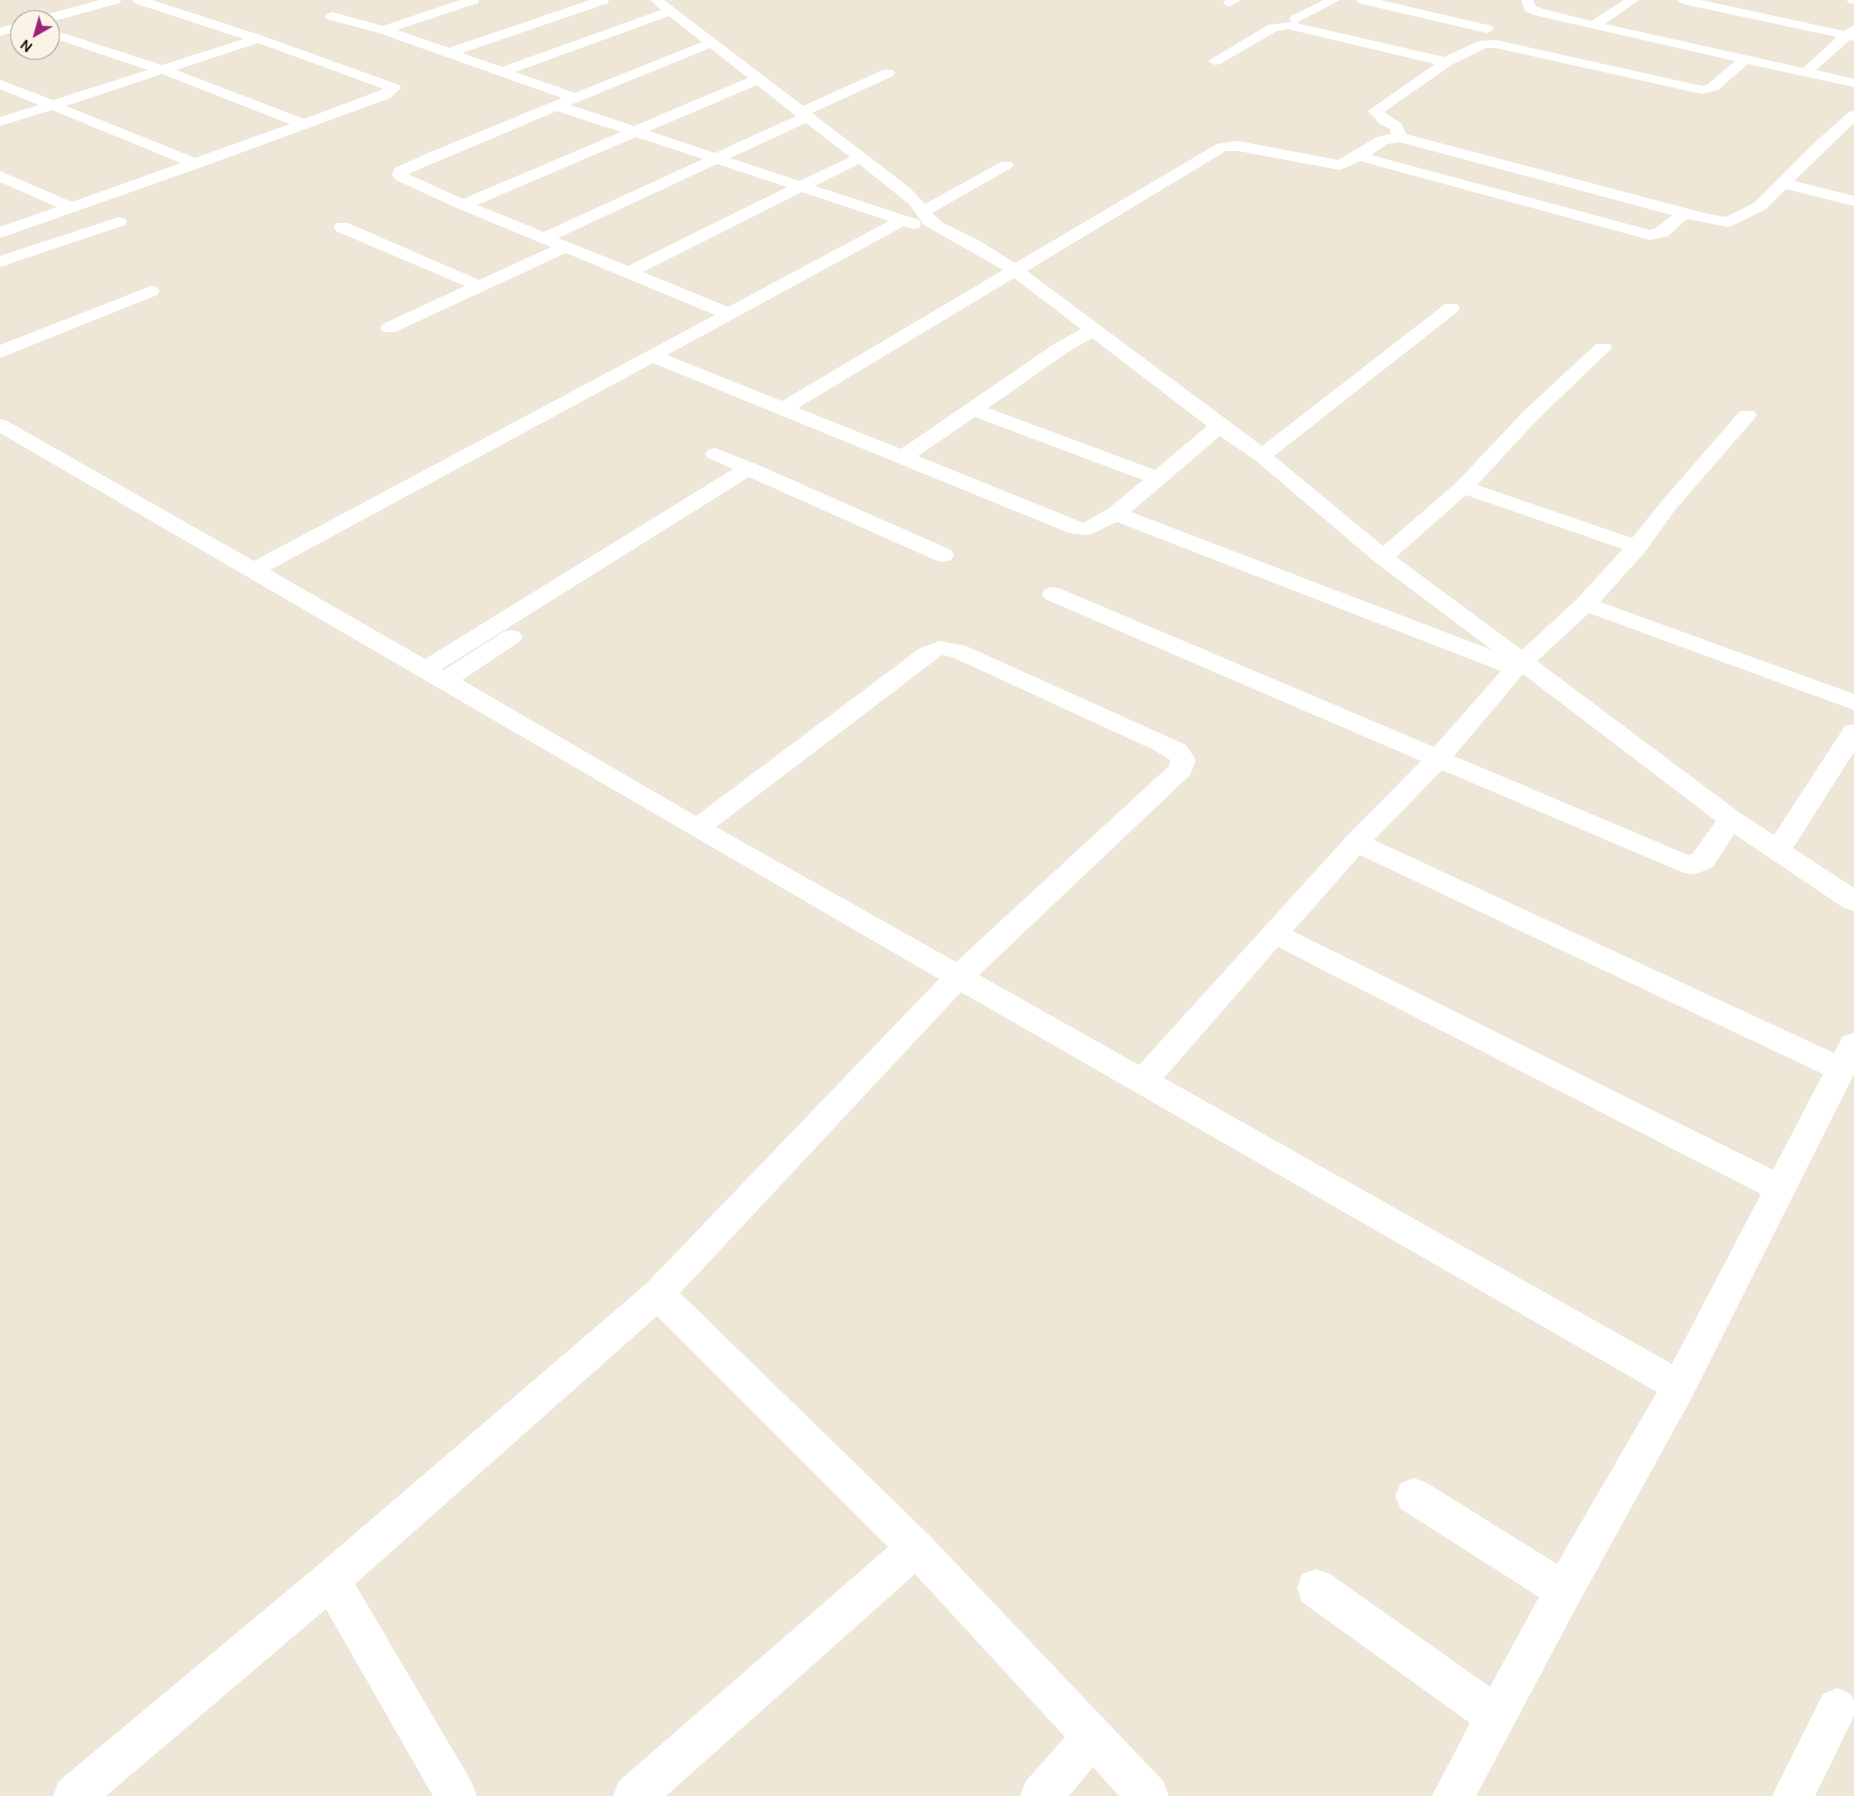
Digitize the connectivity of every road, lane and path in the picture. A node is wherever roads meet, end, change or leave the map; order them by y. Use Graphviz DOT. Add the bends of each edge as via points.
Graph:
graph roads {
  1 [pos="115,0"];
  2 [pos="139,0"];
  3 [pos="442,0"];
  4 [pos="473,0"];
  5 [pos="603,0"];
  6 [pos="1334,0"];
  7 [pos="1363,0"];
  8 [pos="1527,0"];
  9 [pos="1633,0"];
  10 [pos="1683,0"];
  11 [pos="666,4"];
  12 [pos="457,5"];
  13 [pos="1772,5"];
  14 [pos="1712,6"];
  15 [pos="60,15"];
  16 [pos="332,16"];
  17 [pos="1757,16"];
  18 [pos="1696,18"];
  19 [pos="1296,19"];
  20 [pos="1594,26"];
  21 [pos="1487,29"];
  22 [pos="384,30"];
  23 [pos="1681,30"];
  24 [pos="1617,31"];
  25 [pos="1851,34"];
  26 [pos="60,36"];
  27 [pos="258,39"];
  28 [pos="1602,41"];
  29 [pos="1666,41"];
  30 [pos="710,43"];
  31 [pos="1587,51"];
  32 [pos="449,53"];
  33 [pos="1746,59"];
  34 [pos="1215,61"];
  35 [pos="1572,61"];
  36 [pos="1446,62"];
  37 [pos="163,70"];
  38 [pos="501,72"];
  39 [pos="1806,72"];
  40 [pos="888,73"];
  41 [pos="758,79"];
  42 [pos="1854,82"];
  43 [pos="0,84"];
  44 [pos="576,98"];
  45 [pos="55,104"];
  46 [pos="558,106"];
  47 [pos="804,115"];
  48 [pos="1854,115"];
  49 [pos="0,122"];
  50 [pos="303,124"];
  51 [pos="636,131"];
  52 [pos="1399,137"];
  53 [pos="1359,156"];
  54 [pos="861,157"];
  55 [pos="716,159"];
  56 [pos="197,164"];
  57 [pos="1006,164"];
  58 [pos="0,176"];
  59 [pos="1783,184"];
  60 [pos="802,187"];
  61 [pos="1854,201"];
  62 [pos="463,205"];
  63 [pos="73,208"];
  64 [pos="924,211"];
  65 [pos="1684,213"];
  66 [pos="902,221"];
  67 [pos="119,222"];
  68 [pos="342,227"];
  69 [pos="0,233"];
  70 [pos="948,234"];
  71 [pos="545,238"];
  72 [pos="565,247"];
  73 [pos="0,262"];
  74 [pos="1015,270"];
  75 [pos="628,273"];
  76 [pos="479,286"];
  77 [pos="151,291"];
  78 [pos="1451,308"];
  79 [pos="729,314"];
  80 [pos="389,328"];
  81 [pos="1093,330"];
  82 [pos="1603,348"];
  83 [pos="0,352"];
  84 [pos="653,356"];
  85 [pos="784,408"];
  86 [pos="972,408"];
  87 [pos="1747,415"];
  88 [pos="0,425"];
  89 [pos="1219,426"];
  90 [pos="715,454"];
  91 [pos="1262,456"];
  92 [pos="903,457"];
  93 [pos="757,472"];
  94 [pos="1157,478"];
  95 [pos="1463,487"];
  96 [pos="1116,514"];
  97 [pos="1637,547"];
  98 [pos="943,555"];
  99 [pos="1383,557"];
  100 [pos="252,571"];
  101 [pos="1053,594"];
  102 [pos="1585,604"];
  103 [pos="1520,665"];
  104 [pos="435,674"];
  105 [pos="1854,702"];
  106 [pos="1854,732"];
  107 [pos="1439,758"];
  108 [pos="1731,819"];
  109 [pos="697,828"];
  110 [pos="1356,842"];
  111 [pos="1778,850"];
  112 [pos="1854,901"];
  113 [pos="1274,933"];
  114 [pos="959,976"];
  115 [pos="1847,1056"];
  116 [pos="1143,1082"];
  117 [pos="1780,1188"];
  118 [pos="658,1294"];
  119 [pos="1680,1386"];
  120 [pos="1414,1496"];
  121 [pos="916,1548"];
  122 [pos="331,1580"];
  123 [pos="1316,1588"];
  124 [pos="1564,1590"];
  125 [pos="1837,1708"];
  126 [pos="1497,1716"];
  127 [pos="1092,1737"];
  128 [pos="74,1796"];
  129 [pos="456,1796"];
  130 [pos="634,1796"];
  131 [pos="1041,1796"];
  132 [pos="1148,1796"];
  133 [pos="1453,1796"];
  134 [pos="1793,1796"];
  1 -- 15 [label="street"];
  2 -- 27 [label="street"];
  3 -- 12 [label="street"];
  4 -- 12 [label="street"];
  5 -- 32 [label="street"];
  6 -- 19 [label="street"];
  7 -- 21 [label="street"];
  8 -- 20 [label="street" via="1530,8"];
  9 -- 20 [label="street"];
  10 -- 14 [label="street"];
  11 -- 30 [label="street"];
  11 -- 38 [label="street"];
  12 -- 22 [label="street"];
  13 -- 17 [label="street"];
  14 -- 17 [label="street"];
  14 -- 18 [label="street"];
  16 -- 22 [label="street"];
  17 -- 25 [label="street"];
  20 -- 24 [label="street"];
  22 -- 32 [label="street"];
  23 -- 29 [label="street"];
  24 -- 28 [label="street"];
  24 -- 29 [label="street"];
  25 -- 39 [label="street"];
  26 -- 37 [label="street"];
  27 -- 37 [label="street"];
  27 -- 50 [label="street" via="394,88 385,95"];
  29 -- 33 [label="street"];
  30 -- 41 [label="street"];
  30 -- 44 [label="street"];
  31 -- 35 [label="street"];
  32 -- 38 [label="street"];
  33 -- 35 [label="street" via="1713,87 1702,90"];
  33 -- 39 [label="street"];
  34 -- 36 [label="street" via="1273,28 1288,25"];
  35 -- 36 [label="street" via="1489,43"];
  36 -- 52 [label="street" via="1375,110 1396,128"];
  37 -- 45 [label="street"];
  37 -- 50 [label="street"];
  38 -- 44 [label="street"];
  39 -- 42 [label="street"];
  40 -- 47 [label="street"];
  41 -- 47 [label="street"];
  41 -- 51 [label="street"];
  43 -- 45 [label="street"];
  44 -- 46 [label="street"];
  45 -- 49 [label="street"];
  45 -- 56 [label="street"];
  46 -- 51 [label="street"];
  46 -- 62 [label="street" via="401,172 402,177"];
  47 -- 54 [label="street"];
  47 -- 55 [label="street"];
  48 -- 59 [label="street"];
  50 -- 56 [label="street"];
  51 -- 55 [label="street"];
  51 -- 62 [label="street"];
  52 -- 53 [label="street" via="1382,140"];
  52 -- 65 [label="street"];
  53 -- 65 [label="street" via="1650,235 1662,232"];
  53 -- 74 [label="street" via="1347,164 1330,165 1238,146 1222,146"];
  54 -- 60 [label="street"];
  54 -- 64 [label="street"];
  55 -- 60 [label="street"];
  55 -- 71 [label="street"];
  56 -- 63 [label="street"];
  57 -- 64 [label="street"];
  58 -- 63 [label="street"];
  59 -- 61 [label="street"];
  59 -- 65 [label="street" via="1760,206 1736,220 1718,221"];
  60 -- 66 [label="street"];
  60 -- 75 [label="street"];
  62 -- 71 [label="street"];
  63 -- 69 [label="street"];
  64 -- 70 [label="street" via="930,222"];
  66 -- 70 [label="street"];
  66 -- 79 [label="street"];
  67 -- 73 [label="street"];
  68 -- 76 [label="street"];
  70 -- 74 [label="street" via="972,244"];
  71 -- 72 [label="street"];
  72 -- 75 [label="street"];
  72 -- 76 [label="street"];
  74 -- 81 [label="street"];
  74 -- 85 [label="street"];
  75 -- 79 [label="street"];
  76 -- 80 [label="street"];
  77 -- 83 [label="street"];
  78 -- 91 [label="street"];
  79 -- 84 [label="street"];
  81 -- 86 [label="street"];
  81 -- 89 [label="street"];
  82 -- 95 [label="street" via="1531,415"];
  84 -- 85 [label="street"];
  84 -- 100 [label="street"];
  85 -- 92 [label="street"];
  86 -- 92 [label="street"];
  86 -- 94 [label="street"];
  87 -- 97 [label="street"];
  88 -- 100 [label="street"];
  89 -- 91 [label="street"];
  89 -- 94 [label="street"];
  90 -- 93 [label="street"];
  91 -- 99 [label="street"];
  92 -- 96 [label="street" via="1077,528 1089,529"];
  93 -- 98 [label="street"];
  93 -- 104 [label="street"];
  94 -- 96 [label="street"];
  95 -- 97 [label="street"];
  95 -- 99 [label="street"];
  96 -- 103 [label="street"];
  97 -- 102 [label="street"];
  99 -- 103 [label="street"];
  100 -- 104 [label="street"];
  101 -- 107 [label="street"];
  102 -- 103 [label="street"];
  102 -- 105 [label="street"];
  103 -- 107 [label="street"];
  103 -- 108 [label="street"];
  104 -- 109 [label="street"];
  106 -- 111 [label="street"];
  107 -- 108 [label="street" via="1684,864 1696,865 1703,860"];
  107 -- 110 [label="street"];
  108 -- 111 [label="street"];
  109 -- 114 [label="street"];
  109 -- 114 [label="street" via="928,653 940,648 958,651 1176,751 1183,760 1181,769"];
  110 -- 113 [label="street"];
  110 -- 115 [label="street"];
  111 -- 112 [label="street"];
  113 -- 116 [label="street"];
  113 -- 117 [label="street"];
  114 -- 116 [label="street"];
  114 -- 118 [label="street"];
  115 -- 117 [label="street"];
  116 -- 119 [label="street"];
  117 -- 119 [label="street"];
  118 -- 121 [label="street"];
  118 -- 122 [label="street"];
  119 -- 124 [label="street"];
  120 -- 124 [label="street"];
  121 -- 127 [label="street"];
  121 -- 130 [label="street"];
  122 -- 128 [label="street"];
  122 -- 129 [label="street"];
  123 -- 126 [label="street"];
  124 -- 126 [label="street"];
  125 -- 134 [label="street"];
  126 -- 133 [label="street"];
  127 -- 131 [label="street"];
  127 -- 132 [label="street"];
}
